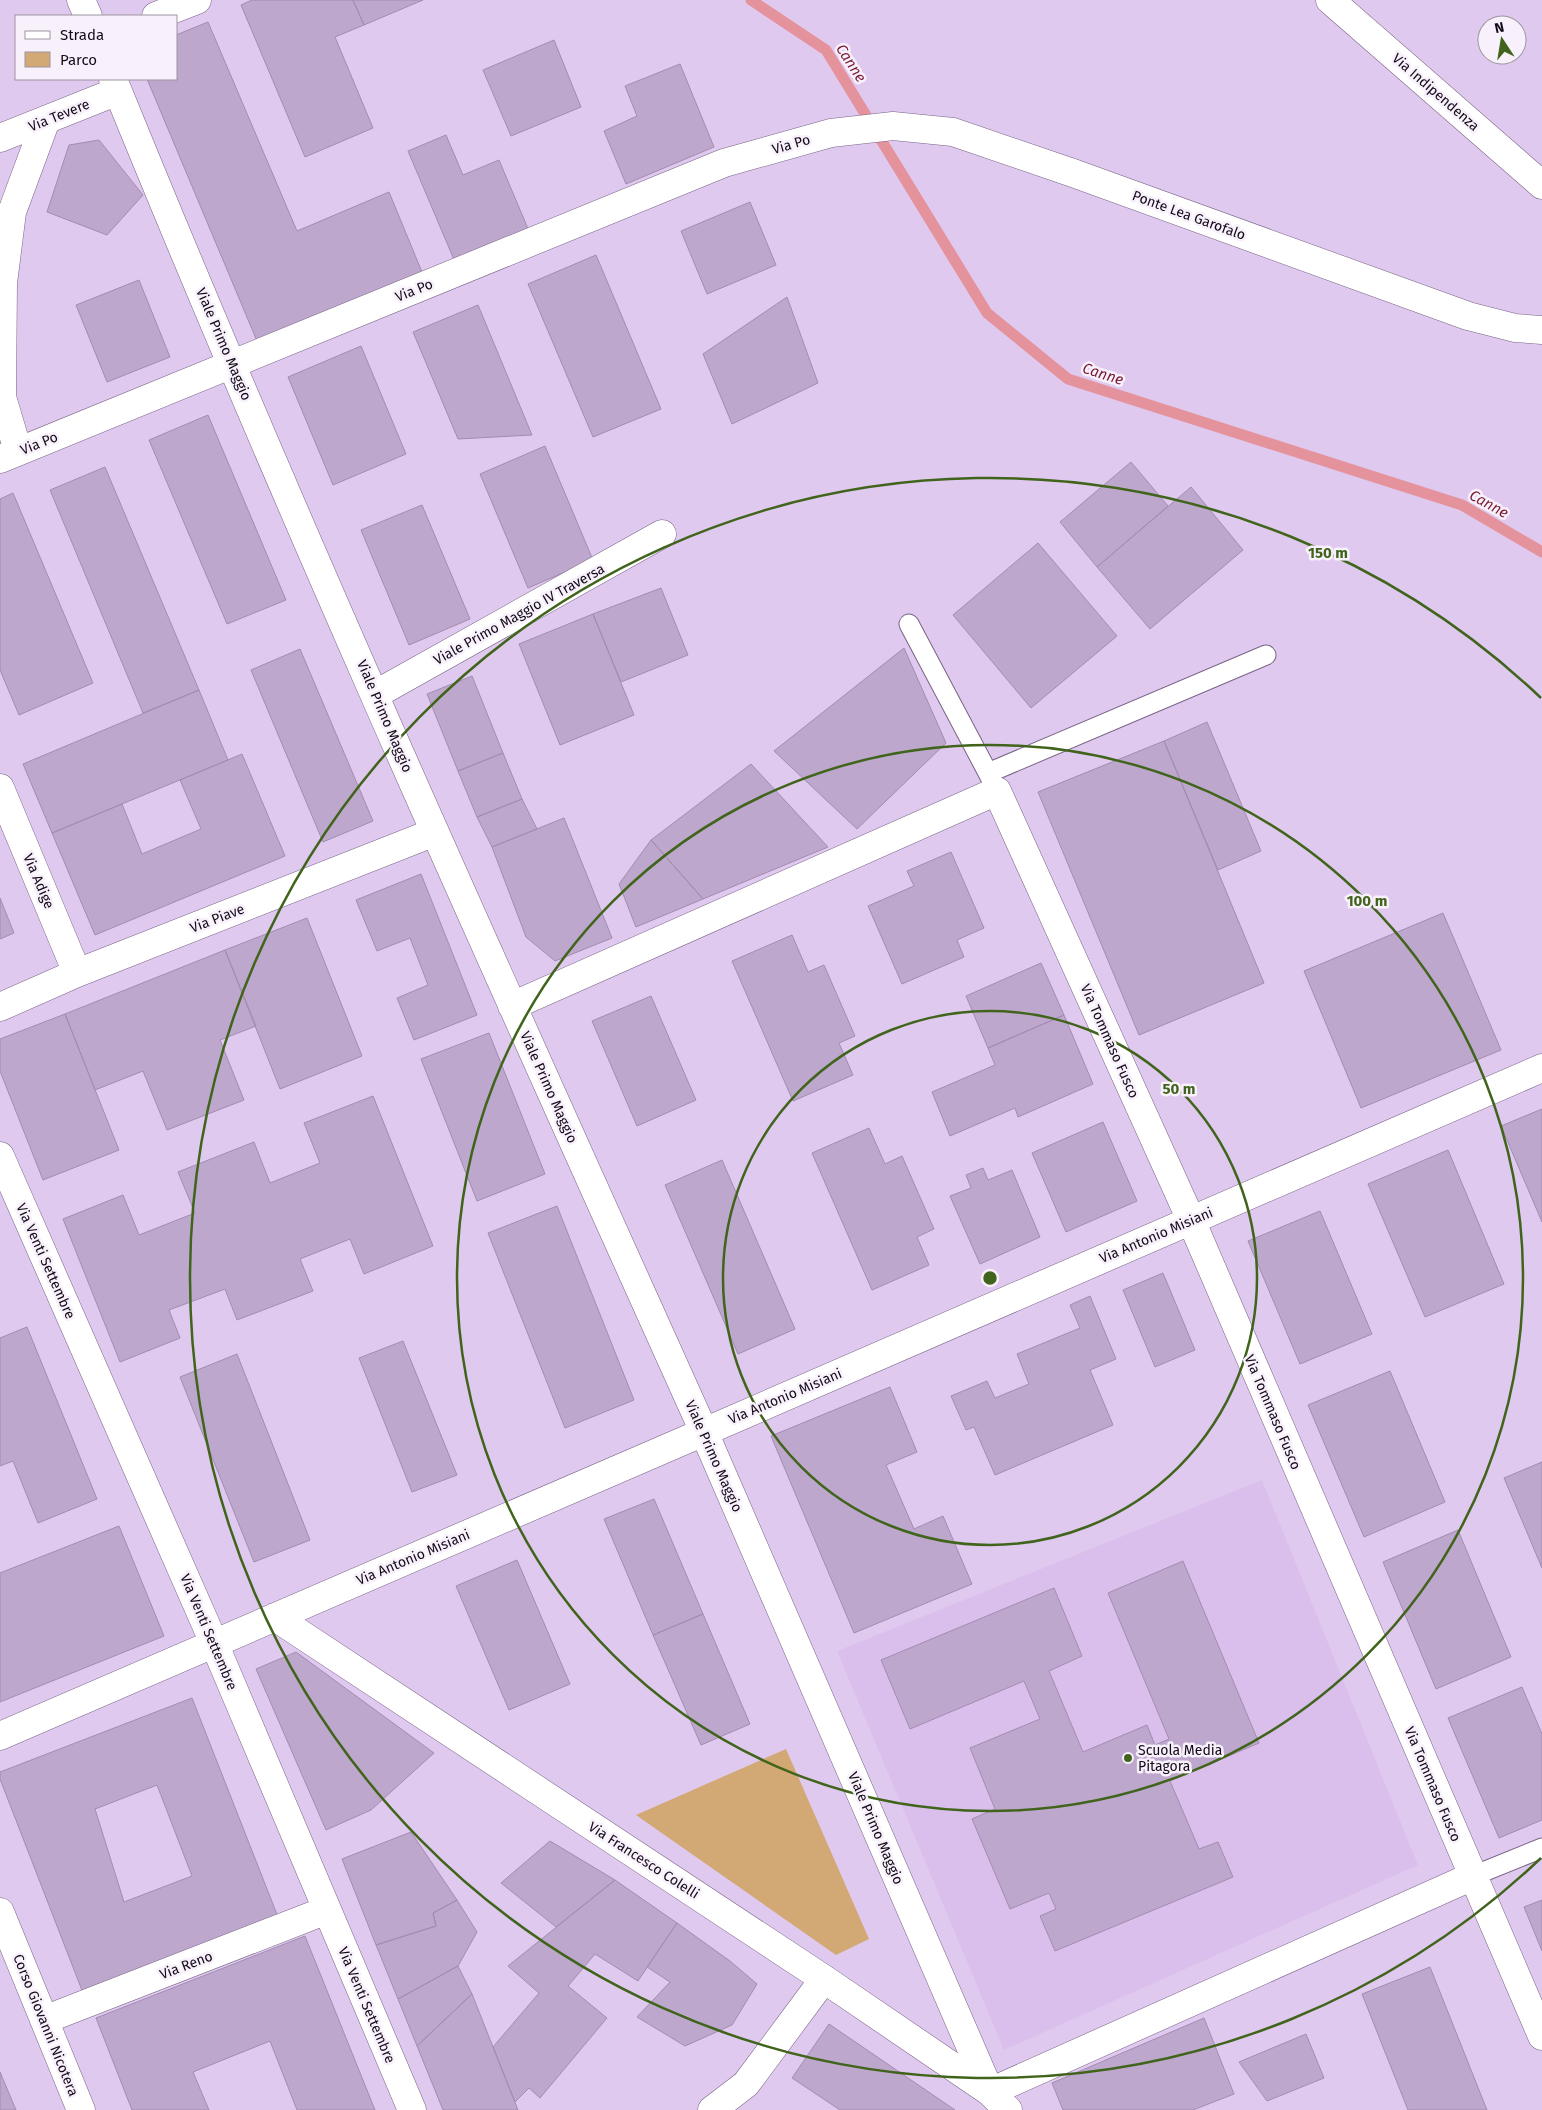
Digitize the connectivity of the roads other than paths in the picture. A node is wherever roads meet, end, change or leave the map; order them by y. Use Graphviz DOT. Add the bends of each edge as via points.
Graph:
graph roads {
  1 [pos="82,0"];
  2 [pos="196,0"];
  3 [pos="1330,0"];
  4 [pos="88,15"];
  5 [pos="158,15"];
  6 [pos="116,85"];
  7 [pos="46,120"];
  8 [pos="831,133"];
  9 [pos="0,138"];
  10 [pos="1542,185"];
  11 [pos="1542,330"];
  12 [pos="233,364"];
  13 [pos="9,455"];
  14 [pos="662,534"];
  15 [pos="909,624"];
  16 [pos="1266,655"];
  17 [pos="376,694"];
  18 [pos="993,782"];
  19 [pos="0,788"];
  20 [pos="435,832"];
  21 [pos="78,973"];
  22 [pos="512,1006"];
  23 [pos="0,1007"];
  24 [pos="1542,1068"];
  25 [pos="0,1156"];
  26 [pos="1190,1220"];
  27 [pos="704,1432"];
  28 [pos="275,1617"];
  29 [pos="214,1643"];
  30 [pos="0,1736"];
  31 [pos="1542,1848"];
  32 [pos="1473,1876"];
  33 [pos="327,1910"];
  34 [pos="0,1912"];
  35 [pos="824,1979"];
  36 [pos="44,2020"];
  37 [pos="1542,2036"];
  38 [pos="999,2101"];
  39 [pos="81,2110"];
  40 [pos="412,2110"];
  41 [pos="712,2110"];
  1 -- 4 [label="street"];
  2 -- 5 [label="street"];
  3 -- 10 [label="street, Via Indipendenza"];
  6 -- 7 [label="street, Via Tevere"];
  6 -- 12 [label="street, Viale Primo Maggio" via="169,218"];
  7 -- 9 [label="street, Via Tevere"];
  7 -- 13 [label="street" via="12,212 3,283 2,397"];
  8 -- 11 [label="street, Ponte Lea Garofalo" via="893,126 953,132 1468,316 1514,328"];
  8 -- 12 [label="street, Via Po" via="724,163"];
  12 -- 13 [label="street, Via Po"];
  12 -- 17 [label="street, Viale Primo Maggio"];
  14 -- 17 [label="street, Viale Primo Maggio IV Traversa"];
  15 -- 18 [label="lane"];
  16 -- 18 [label="lane"];
  17 -- 20 [label="street, Viale Primo Maggio"];
  18 -- 22 [label="street"];
  18 -- 26 [label="street, Via Tommaso Fusco"];
  19 -- 21 [label="street, Via Adige"];
  20 -- 21 [label="street, Via Piave"];
  20 -- 22 [label="street, Viale Primo Maggio"];
  21 -- 23 [label="street, Via Piave"];
  22 -- 27 [label="street, Viale Primo Maggio"];
  24 -- 26 [label="street, Via Antonio Misiani"];
  25 -- 29 [label="street, Via Venti Settembre"];
  26 -- 27 [label="street, Via Antonio Misiani"];
  26 -- 32 [label="street, Via Tommaso Fusco"];
  27 -- 28 [label="street, Via Antonio Misiani"];
  27 -- 38 [label="street, Viale Primo Maggio"];
  28 -- 29 [label="street, Via Antonio Misiani"];
  28 -- 35 [label="street, Via Francesco Colelli"];
  29 -- 30 [label="street, Via Antonio Misiani"];
  29 -- 33 [label="street, Via Venti Settembre"];
  31 -- 32 [label="lane"];
  32 -- 37 [label="street, Via Tommaso Fusco"];
  32 -- 38 [label="street"];
  33 -- 36 [label="street, Via Reno"];
  33 -- 40 [label="street, Via Venti Settembre"];
  34 -- 36 [label="street, Corso Giovanni Nicotera"];
  35 -- 38 [label="street, Via Francesco Colelli"];
  35 -- 41 [label="street" via="746,2084"];
  36 -- 39 [label="street, Corso Giovanni Nicotera"];
}
